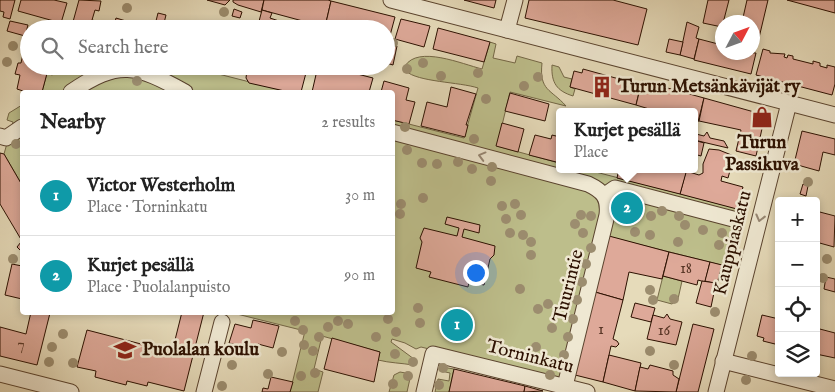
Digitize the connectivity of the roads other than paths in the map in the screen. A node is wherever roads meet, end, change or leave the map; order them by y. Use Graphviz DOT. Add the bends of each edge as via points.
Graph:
graph roads {
  1 [pos="391,0"];
  2 [pos="515,0"];
  3 [pos="508,30"];
  4 [pos="98,75"];
  5 [pos="152,75"];
  6 [pos="74,90"];
  7 [pos="181,90"];
  8 [pos="789,103"];
  9 [pos="835,115"];
  10 [pos="20,128"];
  11 [pos="395,133"];
  12 [pos="3,137"];
  13 [pos="605,195"];
  14 [pos="734,219"];
  15 [pos="222,322"];
  16 [pos="723,361"];
  17 [pos="0,374"];
  18 [pos="565,386"];
  19 [pos="835,389"];
  20 [pos="71,392"];
  21 [pos="204,392"];
  22 [pos="424,392"];
  23 [pos="588,392"];
  24 [pos="716,392"];
  1 -- 3 [label="street"];
  2 -- 3 [label="street"];
  3 -- 8 [label="street"];
  4 -- 6 [label="street"];
  5 -- 7 [label="street"];
  8 -- 9 [label="street"];
  8 -- 16 [label="street, Kauppiaskatu, one-way"];
  10 -- 12 [label="street"];
  13 -- 11 [label="street, one-way" via="588,184"];
  13 -- 14 [label="street" via="615,188"];
  13 -- 18 [label="street, Tuurintie" via="607,215"];
  15 -- 21 [label="street"];
  16 -- 19 [label="street"];
  16 -- 24 [label="street, Kauppiaskatu"];
  17 -- 20 [label="street"];
  18 -- 22 [label="street, Torninkatu" via="433,354"];
  18 -- 23 [label="street, Torninkatu"];
}
